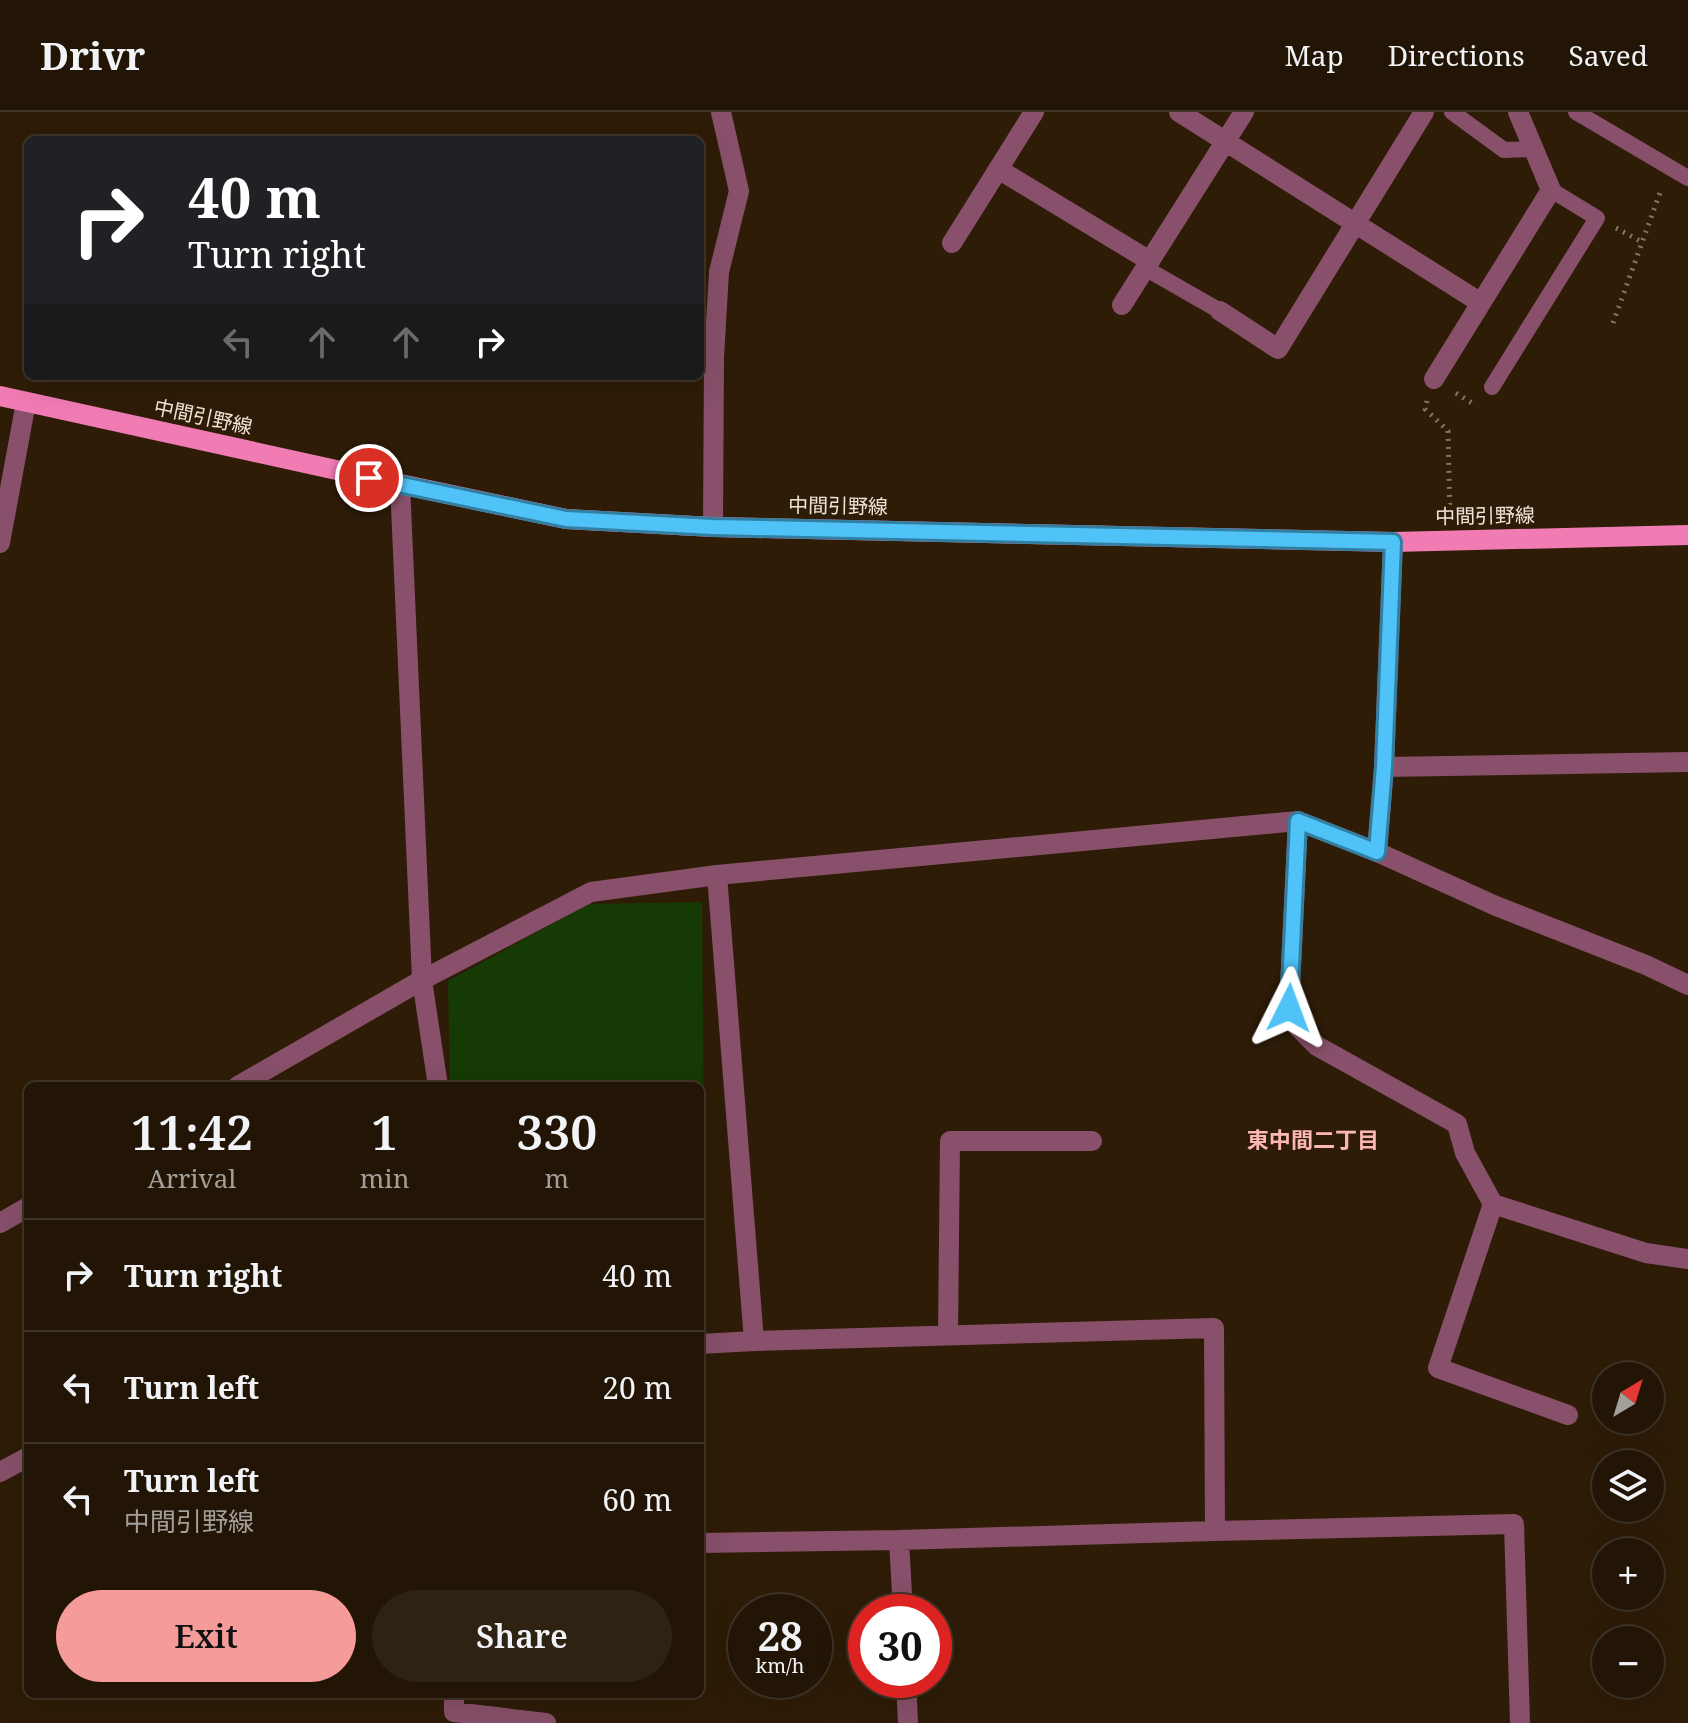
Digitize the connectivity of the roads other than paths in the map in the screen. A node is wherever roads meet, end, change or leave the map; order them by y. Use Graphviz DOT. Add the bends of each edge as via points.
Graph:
graph roads {
  1 [pos="721,112"];
  2 [pos="1034,112"];
  3 [pos="1179,112"];
  4 [pos="1244,112"];
  5 [pos="1424,112"];
  6 [pos="1452,112"];
  7 [pos="1518,112"];
  8 [pos="1576,112"];
  9 [pos="1225,141"];
  10 [pos="1534,149"];
  11 [pos="998,169"];
  12 [pos="1688,178"];
  13 [pos="1551,190"];
  14 [pos="1356,223"];
  15 [pos="952,243"];
  16 [pos="1148,265"];
  17 [pos="1481,303"];
  18 [pos="1122,305"];
  19 [pos="1220,311"];
  20 [pos="1434,379"];
  21 [pos="1492,387"];
  22 [pos="0,396"];
  23 [pos="26,402"];
  24 [pos="400,484"];
  25 [pos="713,527"];
  26 [pos="1688,535"];
  27 [pos="1393,542"];
  28 [pos="0,543"];
  29 [pos="1688,762"];
  30 [pos="1384,767"];
  31 [pos="1298,821"];
  32 [pos="1377,852"];
  33 [pos="717,875"];
  34 [pos="422,980"];
  35 [pos="1688,985"];
  36 [pos="245,1082"];
  37 [pos="437,1082"];
  38 [pos="1092,1141"];
  39 [pos="1493,1204"];
  40 [pos="24,1209"];
  41 [pos="0,1223"];
  42 [pos="1688,1259"];
  43 [pos="948,1335"];
  44 [pos="754,1341"];
  45 [pos="704,1344"];
  46 [pos="1568,1415"];
  47 [pos="24,1459"];
  48 [pos="0,1472"];
  49 [pos="1215,1531"];
  50 [pos="899,1540"];
  51 [pos="704,1543"];
  52 [pos="902,1594"];
  53 [pos="454,1698"];
  54 [pos="907,1698"];
  55 [pos="546,1723"];
  56 [pos="908,1723"];
  57 [pos="1520,1723"];
  1 -- 25 [label="street" via="739,191 719,272"];
  2 -- 11 [label="street"];
  3 -- 9 [label="street"];
  4 -- 9 [label="street"];
  5 -- 14 [label="street"];
  6 -- 10 [label="lane" via="1504,150"];
  7 -- 10 [label="street"];
  8 -- 12 [label="lane"];
  9 -- 14 [label="street"];
  9 -- 16 [label="street"];
  10 -- 13 [label="street"];
  11 -- 15 [label="street"];
  11 -- 16 [label="street"];
  13 -- 17 [label="street"];
  13 -- 21 [label="lane" via="1597,218"];
  14 -- 17 [label="street"];
  14 -- 19 [label="street" via="1278,349"];
  16 -- 18 [label="street"];
  16 -- 19 [label="lane"];
  17 -- 20 [label="street"];
  22 -- 23 [label="main road, 中間引野線"];
  23 -- 24 [label="main road, 中間引野線"];
  23 -- 28 [label="street"];
  24 -- 25 [label="main road, 中間引野線" via="566,519"];
  24 -- 34 [label="street"];
  25 -- 27 [label="main road, 中間引野線"];
  26 -- 27 [label="main road, 中間引野線"];
  27 -- 30 [label="street"];
  29 -- 30 [label="street"];
  30 -- 32 [label="street"];
  31 -- 32 [label="street"];
  31 -- 33 [label="street"];
  31 -- 39 [label="street" via="1289,1008 1297,1026 1317,1046 1457,1124 1465,1153"];
  32 -- 35 [label="street"];
  33 -- 34 [label="street" via="591,892"];
  33 -- 44 [label="street"];
  34 -- 36 [label="street"];
  34 -- 37 [label="street"];
  38 -- 43 [label="street" via="950,1141"];
  39 -- 42 [label="street" via="1646,1253"];
  39 -- 46 [label="street" via="1438,1368"];
  40 -- 41 [label="street"];
  43 -- 44 [label="street"];
  43 -- 49 [label="street" via="1214,1328"];
  44 -- 45 [label="street"];
  47 -- 48 [label="street"];
  49 -- 50 [label="street"];
  49 -- 57 [label="street" via="1514,1524"];
  50 -- 51 [label="street"];
  50 -- 52 [label="street"];
  53 -- 55 [label="street" via="454,1712"];
  54 -- 56 [label="street"];
}
